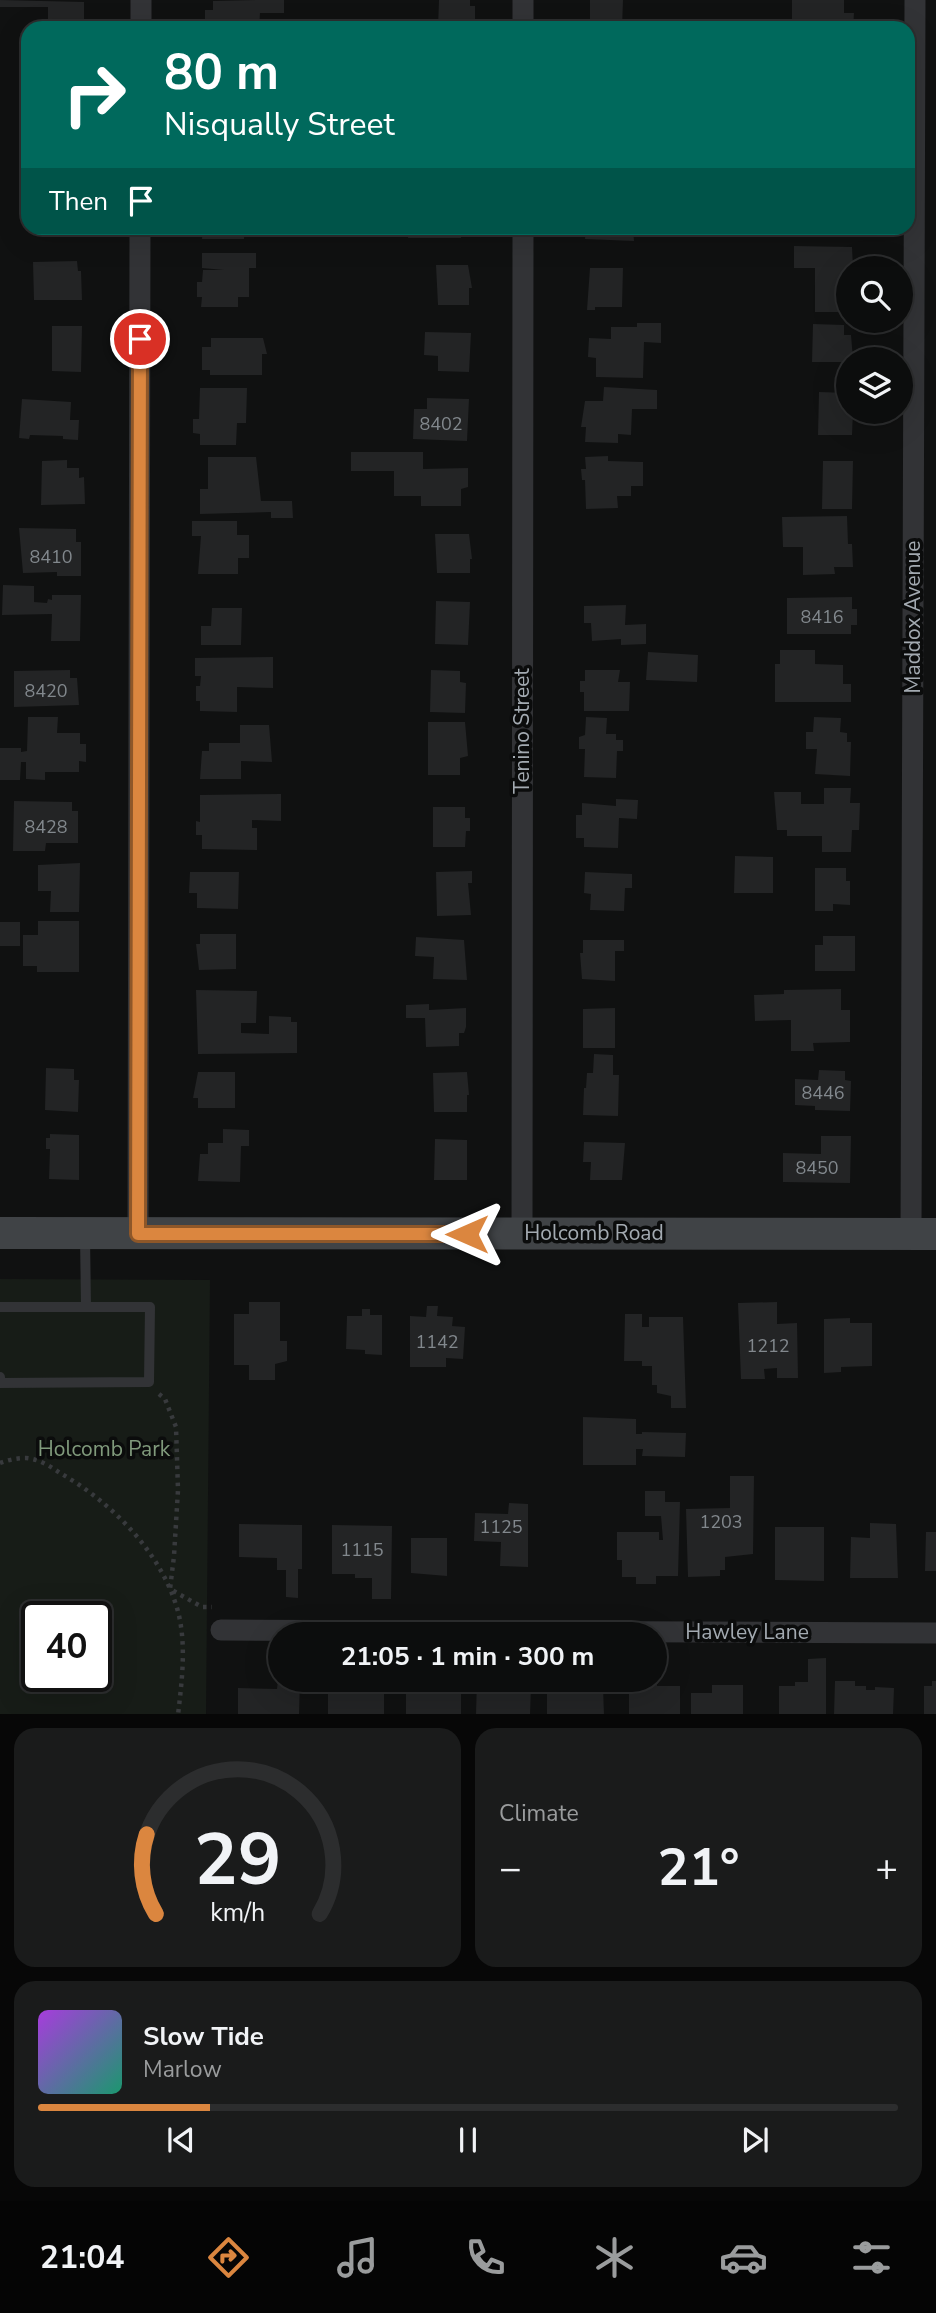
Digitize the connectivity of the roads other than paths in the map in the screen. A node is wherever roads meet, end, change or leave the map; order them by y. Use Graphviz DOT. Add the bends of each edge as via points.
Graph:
graph roads {
  1 [pos="141,0"];
  2 [pos="523,0"];
  3 [pos="915,0"];
  4 [pos="141,21"];
  5 [pos="523,21"];
  6 [pos="140,235"];
  7 [pos="523,235"];
  8 [pos="0,1233"];
  9 [pos="85,1234"];
  10 [pos="138,1234"];
  11 [pos="522,1234"];
  12 [pos="923,1234"];
  13 [pos="86,1306"];
  14 [pos="0,1307"];
  15 [pos="0,1377"];
  16 [pos="221,1629"];
  17 [pos="936,1633"];
  1 -- 4 [label="street"];
  2 -- 5 [label="street"];
  3 -- 12 [label="street, Maddox Avenue"];
  6 -- 10 [label="street"];
  7 -- 11 [label="street, Tenino Street"];
  8 -- 9 [label="street, Holcomb Road"];
  9 -- 10 [label="street, Holcomb Road"];
  9 -- 13 [label="lane"];
  10 -- 11 [label="street, Holcomb Road"];
  11 -- 12 [label="street, Holcomb Road"];
  13 -- 14 [label="lane"];
  13 -- 15 [label="lane" via="150,1307 149,1382 0,1383"];
  16 -- 17 [label="street, Hawley Lane"];
}
